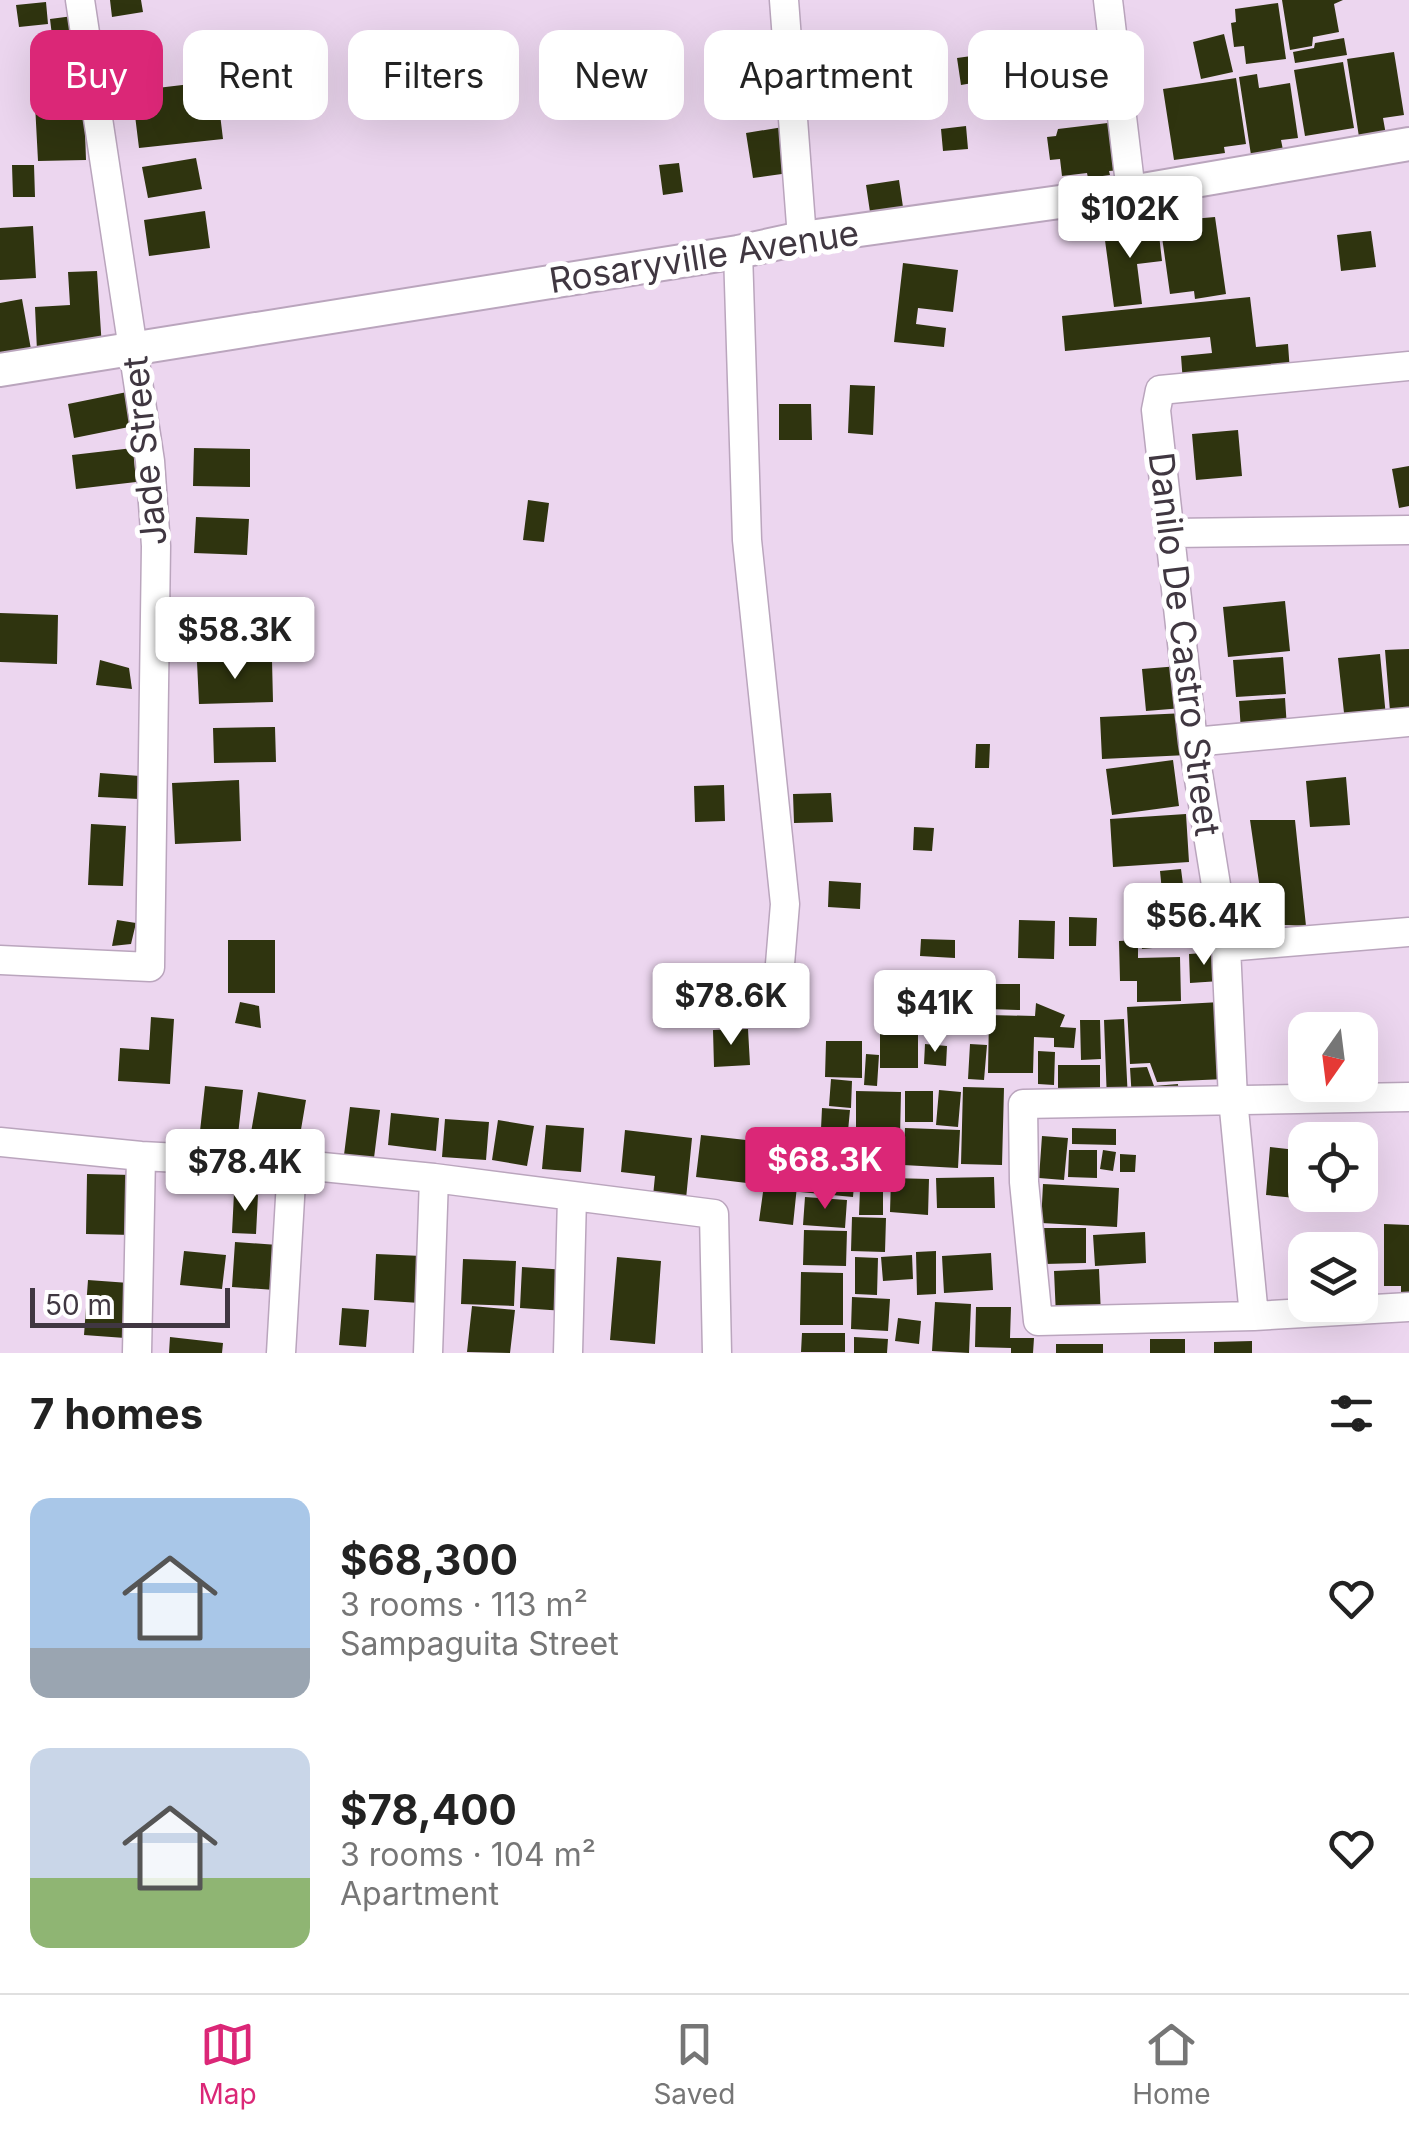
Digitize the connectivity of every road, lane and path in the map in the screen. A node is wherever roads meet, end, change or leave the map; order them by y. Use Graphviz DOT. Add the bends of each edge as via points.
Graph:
graph roads {
  1 [pos="80,0"];
  2 [pos="784,0"];
  3 [pos="1108,0"];
  4 [pos="1409,144"];
  5 [pos="1131,192"];
  6 [pos="802,238"];
  7 [pos="738,252"];
  8 [pos="134,347"];
  9 [pos="1409,366"];
  10 [pos="0,370"];
  11 [pos="1409,530"];
  12 [pos="1171,534"];
  13 [pos="1409,722"];
  14 [pos="1192,742"];
  15 [pos="1409,932"];
  16 [pos="1226,948"];
  17 [pos="0,960"];
  18 [pos="780,964"];
  19 [pos="1409,1097"];
  20 [pos="1233,1099"];
  21 [pos="0,1142"];
  22 [pos="141,1156"];
  23 [pos="292,1164"];
  24 [pos="434,1178"];
  25 [pos="572,1197"];
  26 [pos="1409,1308"];
  27 [pos="1254,1316"];
  28 [pos="137,1353"];
  29 [pos="281,1353"];
  30 [pos="428,1353"];
  31 [pos="568,1353"];
  32 [pos="716,1353"];
  1 -- 8 [label="street, Jade Street"];
  2 -- 6 [label="street"];
  3 -- 5 [label="street"];
  4 -- 5 [label="street, Rosaryville Avenue"];
  5 -- 6 [label="street, Rosaryville Avenue"];
  6 -- 7 [label="street, Rosaryville Avenue"];
  7 -- 8 [label="street, Rosaryville Avenue"];
  7 -- 18 [label="street" via="747,540 785,904"];
  8 -- 10 [label="street, Rosaryville Avenue"];
  8 -- 17 [label="street, Jade Street" via="156,546 150,966"];
  9 -- 12 [label="street, Danilo De Castro Street" via="1160,390 1156,410"];
  11 -- 12 [label="street"];
  12 -- 14 [label="street, Danilo De Castro Street"];
  13 -- 14 [label="street"];
  14 -- 16 [label="street, Danilo De Castro Street"];
  15 -- 16 [label="street"];
  16 -- 20 [label="street, Danilo De Castro Street"];
  19 -- 20 [label="street"];
  20 -- 27 [label="street, Danilo De Castro Street"];
  20 -- 27 [label="street" via="1023,1104 1024,1182 1038,1320"];
  21 -- 22 [label="street"];
  22 -- 23 [label="street"];
  22 -- 28 [label="street"];
  23 -- 24 [label="street"];
  23 -- 29 [label="street"];
  24 -- 25 [label="street"];
  24 -- 30 [label="street"];
  25 -- 31 [label="street"];
  25 -- 32 [label="street" via="714,1214"];
  26 -- 27 [label="street"];
}
